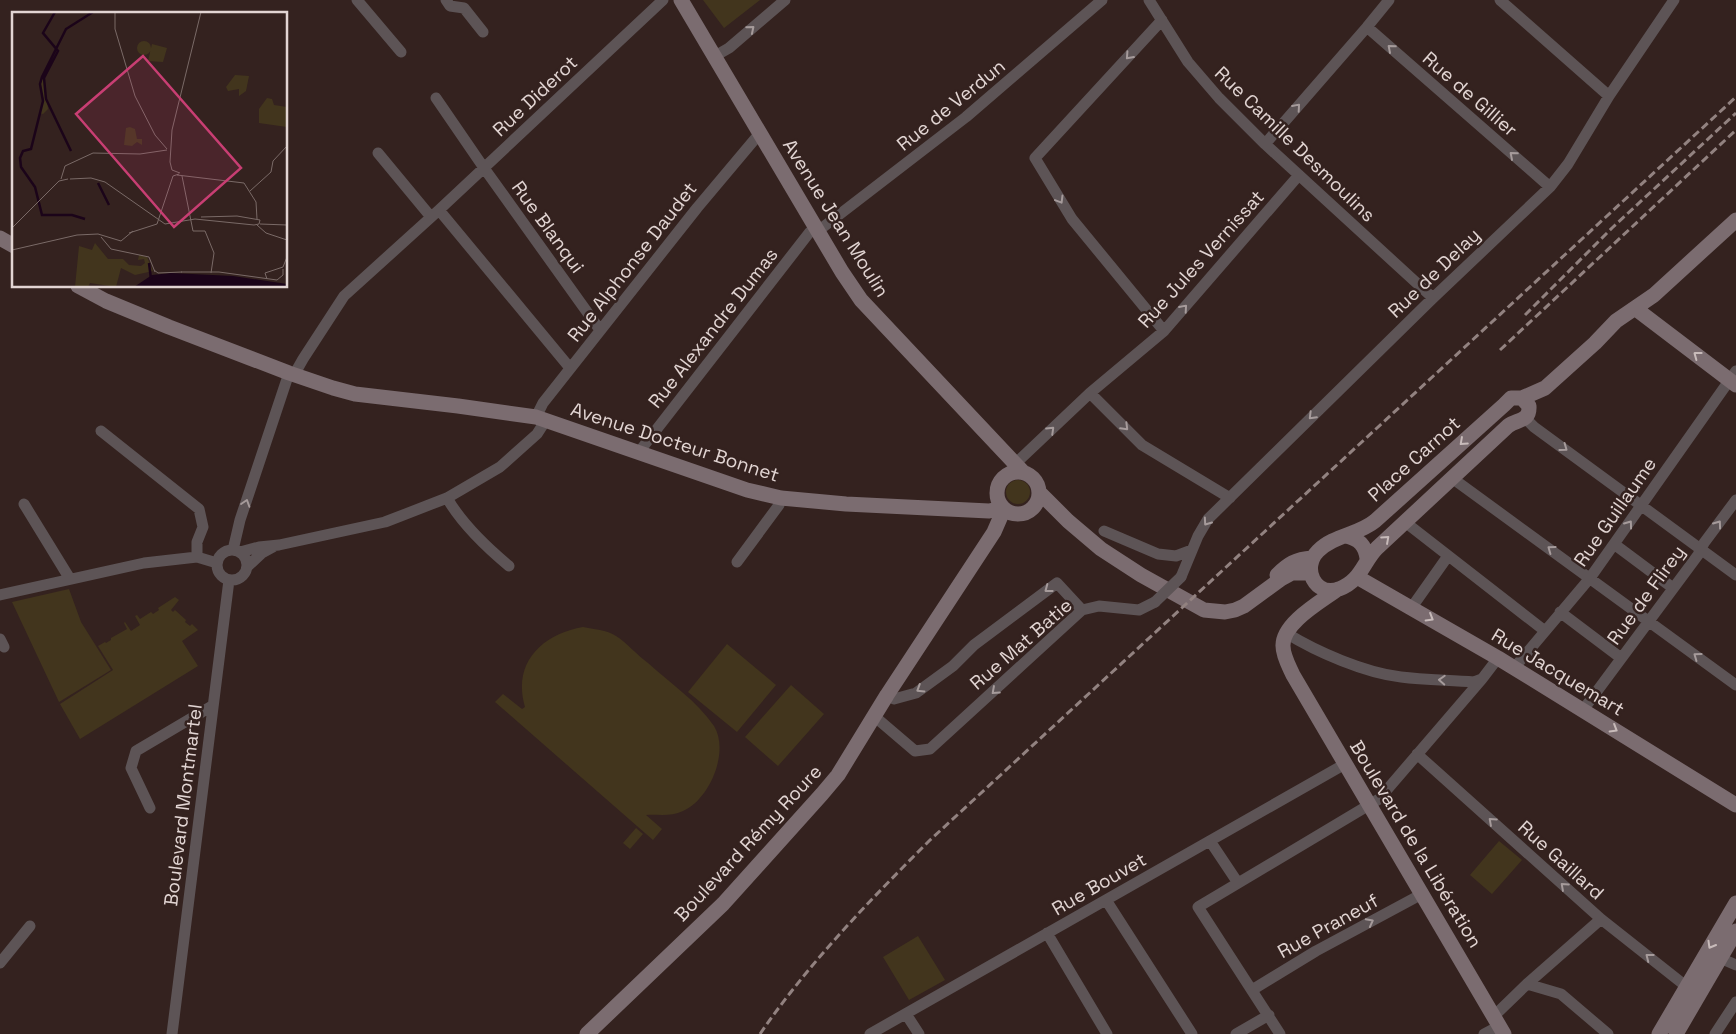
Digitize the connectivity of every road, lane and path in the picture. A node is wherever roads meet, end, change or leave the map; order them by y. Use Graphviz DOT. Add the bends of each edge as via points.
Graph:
graph roads {
  1 [pos="357,0"];
  2 [pos="446,0"];
  3 [pos="663,0"];
  4 [pos="681,0"];
  5 [pos="785,0"];
  6 [pos="1102,0"];
  7 [pos="1149,0"];
  8 [pos="1389,0"];
  9 [pos="1500,0"];
  10 [pos="1674,0"];
  11 [pos="1087,5"];
  12 [pos="1162,20"];
  13 [pos="1367,27"];
  14 [pos="483,32"];
  15 [pos="401,52"];
  16 [pos="715,56"];
  17 [pos="1609,96"];
  18 [pos="436,98"];
  19 [pos="760,133"];
  20 [pos="1265,144"];
  21 [pos="378,153"];
  22 [pos="484,168"];
  23 [pos="1299,175"];
  24 [pos="1550,187"];
  25 [pos="435,214"];
  26 [pos="1736,220"];
  27 [pos="817,229"];
  28 [pos="0,238"];
  29 [pos="12,245"];
  30 [pos="82,288"];
  31 [pos="1433,298"];
  32 [pos="1636,309"];
  33 [pos="600,330"];
  34 [pos="1164,331"];
  35 [pos="570,368"];
  36 [pos="291,374"];
  37 [pos="1734,379"];
  38 [pos="1090,393"];
  39 [pos="1514,400"];
  40 [pos="1522,418"];
  41 [pos="541,419"];
  42 [pos="101,431"];
  43 [pos="639,452"];
  44 [pos="1014,466"];
  45 [pos="1452,478"];
  46 [pos="997,492"];
  47 [pos="1040,493"];
  48 [pos="447,498"];
  49 [pos="781,498"];
  50 [pos="1230,498"];
  51 [pos="1736,500"];
  52 [pos="24,504"];
  53 [pos="1642,506"];
  54 [pos="1003,508"];
  55 [pos="972,510"];
  56 [pos="1026,512"];
  57 [pos="1068,521"];
  58 [pos="1405,522"];
  59 [pos="1104,531"];
  60 [pos="1346,536"];
  61 [pos="992,537"];
  62 [pos="1614,544"];
  63 [pos="280,545"];
  64 [pos="1701,548"];
  65 [pos="1192,550"];
  66 [pos="237,551"];
  67 [pos="1448,556"];
  68 [pos="197,557"];
  69 [pos="1312,558"];
  70 [pos="1367,558"];
  71 [pos="737,562"];
  72 [pos="217,563"];
  73 [pos="248,566"];
  74 [pos="509,566"];
  75 [pos="1736,575"];
  76 [pos="1357,577"];
  77 [pos="1313,578"];
  78 [pos="1590,578"];
  79 [pos="70,579"];
  80 [pos="229,580"];
  81 [pos="1674,588"];
  82 [pos="1338,589"];
  83 [pos="0,594"];
  84 [pos="1256,596"];
  85 [pos="1412,608"];
  86 [pos="1082,610"];
  87 [pos="1560,612"];
  88 [pos="1303,614"];
  89 [pos="1649,620"];
  90 [pos="1546,631"];
  91 [pos="1286,634"];
  92 [pos="1498,658"];
  93 [pos="1621,658"];
  94 [pos="1514,668"];
  95 [pos="1482,679"];
  96 [pos="1736,685"];
  97 [pos="888,695"];
  98 [pos="212,706"];
  99 [pos="1583,710"];
  100 [pos="874,716"];
  101 [pos="1417,754"];
  102 [pos="1345,764"];
  103 [pos="1736,804"];
  104 [pos="1370,805"];
  105 [pos="150,808"];
  106 [pos="1210,841"];
  107 [pos="1238,883"];
  108 [pos="1422,894"];
  109 [pos="1106,900"];
  110 [pos="1736,903"];
  111 [pos="1601,919"];
  112 [pos="30,926"];
  113 [pos="1736,931"];
  114 [pos="1047,933"];
  115 [pos="1720,958"];
  116 [pos="0,963"];
  117 [pos="1736,964"];
  118 [pos="1528,984"];
  119 [pos="1687,987"];
  120 [pos="1252,990"];
  121 [pos="1736,1002"];
  122 [pos="906,1014"];
  123 [pos="1269,1015"];
  124 [pos="1499,1025"];
  125 [pos="172,1034"];
  126 [pos="587,1034"];
  127 [pos="870,1034"];
  128 [pos="919,1034"];
  129 [pos="1108,1034"];
  130 [pos="1192,1034"];
  131 [pos="1236,1034"];
  132 [pos="1280,1034"];
  133 [pos="1484,1034"];
  134 [pos="1608,1034"];
  135 [pos="1659,1034"];
  136 [pos="1676,1034"];
  137 [pos="1715,1034"];
  1 -- 15 [label="street"];
  2 -- 14 [label="street" via="450,6 464,8"];
  3 -- 22 [label="street, Rue Diderot"];
  4 -- 16 [label="main road, Avenue Jean Moulin"];
  16 -- 5 [label="street, one-way"];
  6 -- 11 [label="street, Rue de Verdun"];
  7 -- 12 [label="street, Rue Camille Desmoulins"];
  8 -- 13 [label="street"];
  9 -- 17 [label="street"];
  10 -- 17 [label="street, Rue de Delay"];
  11 -- 27 [label="street, Rue de Verdun" via="966,117"];
  12 -- 20 [label="street, Rue Camille Desmoulins" via="1196,72"];
  12 -- 34 [label="street, one-way" via="1035,158 1072,219"];
  20 -- 13 [label="street, one-way"];
  24 -- 13 [label="street, Rue de Gillier, one-way"];
  16 -- 19 [label="main road, Avenue Jean Moulin"];
  17 -- 24 [label="street, Rue de Delay" via="1568,164"];
  18 -- 22 [label="street, Rue Blanqui"];
  19 -- 27 [label="main road, Avenue Jean Moulin"];
  19 -- 33 [label="street, Rue Alphonse Daudet"];
  20 -- 23 [label="street, Rue Camille Desmoulins"];
  21 -- 25 [label="street"];
  22 -- 25 [label="street, Rue Diderot"];
  22 -- 33 [label="street, Rue Blanqui"];
  23 -- 31 [label="street, Rue Camille Desmoulins"];
  34 -- 23 [label="street, Rue Jules Vernissat, one-way"];
  24 -- 31 [label="street, Rue de Delay"];
  25 -- 35 [label="street"];
  25 -- 36 [label="street, Rue Diderot" via="344,296"];
  26 -- 32 [label="main road"];
  27 -- 43 [label="street, Rue Alexandre Dumas" via="809,233"];
  27 -- 44 [label="main road, Avenue Jean Moulin" via="861,300"];
  28 -- 29 [label="main road"];
  30 -- 36 [label="main road, Avenue Docteur Bonnet" via="142,316"];
  31 -- 50 [label="street, Rue de Delay, one-way"];
  37 -- 32 [label="main road, one-way"];
  32 -- 39 [label="main road, Place Carnot" via="1616,321 1545,388"];
  32 -- 40 [label="main road, Place Carnot" via="1616,332"];
  33 -- 35 [label="street, Rue Alphonse Daudet"];
  34 -- 38 [label="street, Rue Jules Vernissat"];
  35 -- 41 [label="street, Rue Alphonse Daudet" via="543,403"];
  36 -- 41 [label="main road, Avenue Docteur Bonnet" via="355,394"];
  66 -- 36 [label="street, Rue Diderot, one-way" via="240,520"];
  37 -- 53 [label="street, Rue Guillaume"];
  44 -- 38 [label="street, Rue Jules Vernissat, one-way"];
  38 -- 50 [label="street, one-way" via="1142,445"];
  39 -- 40 [label="main road" via="1529,406"];
  39 -- 40 [label="main road" via="1505,416"];
  39 -- 60 [label="main road, Place Carnot, one-way" via="1367,528"];
  40 -- 45 [label="main road, Place Carnot"];
  40 -- 53 [label="street, one-way"];
  41 -- 43 [label="main road, Avenue Docteur Bonnet"];
  41 -- 48 [label="street, Rue Alphonse Daudet" via="543,427 500,467"];
  42 -- 68 [label="street" via="198,509 203,526 197,542"];
  43 -- 49 [label="main road, Avenue Docteur Bonnet" via="747,490"];
  44 -- 46 [label="main road" via="1000,482"];
  44 -- 47 [label="main road" via="1035,480"];
  45 -- 58 [label="main road, Place Carnot"];
  78 -- 45 [label="street, one-way"];
  46 -- 54 [label="main road"];
  46 -- 55 [label="main road" via="984,505"];
  47 -- 56 [label="main road" via="1039,499"];
  47 -- 57 [label="main road"];
  48 -- 63 [label="street, Rue Alphonse Daudet" via="385,522"];
  48 -- 74 [label="street" via="474,534"];
  49 -- 55 [label="main road, Avenue Docteur Bonnet"];
  49 -- 71 [label="street"];
  50 -- 65 [label="street, Rue de Delay, one-way" via="1208,519"];
  64 -- 51 [label="street, Rue de Flirey, one-way"];
  52 -- 79 [label="street"];
  62 -- 53 [label="street, Rue Guillaume, one-way"];
  53 -- 64 [label="street"];
  54 -- 55 [label="main road, Avenue Docteur Bonnet"];
  54 -- 56 [label="main road" via="1009,512"];
  54 -- 61 [label="main road, Boulevard Rémy Roure"];
  55 -- 61 [label="main road"];
  56 -- 57 [label="main road" via="1052,514"];
  56 -- 61 [label="main road, Boulevard Rémy Roure"];
  57 -- 84 [label="main road" via="1101,549 1204,610 1234,610"];
  58 -- 67 [label="street"];
  70 -- 58 [label="main road, Place Carnot, one-way"];
  59 -- 65 [label="street" via="1158,554 1176,556"];
  60 -- 69 [label="main road, Place Carnot" via="1329,542"];
  60 -- 70 [label="main road" via="1361,543"];
  61 -- 97 [label="main road, Boulevard Rémy Roure"];
  62 -- 78 [label="street, Rue Guillaume"];
  62 -- 81 [label="street"];
  63 -- 66 [label="street"];
  63 -- 73 [label="street" via="262,553"];
  64 -- 75 [label="street"];
  64 -- 81 [label="street, Rue de Flirey"];
  65 -- 86 [label="street, Rue Mat Batie, bridge" via="1180,577 1155,602 1139,610 1099,606"];
  66 -- 72 [label="street" via="224,552"];
  66 -- 73 [label="street" via="246,558"];
  67 -- 85 [label="street"];
  67 -- 90 [label="street"];
  68 -- 72 [label="street"];
  68 -- 79 [label="street" via="144,563"];
  69 -- 77 [label="main road"];
  69 -- 84 [label="main road" via="1289,563"];
  70 -- 76 [label="main road, Place Carnot" via="1365,568"];
  72 -- 80 [label="street" via="220,574"];
  73 -- 80 [label="street" via="239,579"];
  76 -- 82 [label="main road, Place Carnot"];
  76 -- 85 [label="main road, Rue Jacquemart"];
  77 -- 82 [label="main road" via="1322,588"];
  77 -- 84 [label="main road" via="1292,573"];
  77 -- 88 [label="main road"];
  78 -- 87 [label="street, Rue Guillaume"];
  78 -- 89 [label="street"];
  79 -- 83 [label="street"];
  80 -- 98 [label="street, Boulevard Montmartel"];
  81 -- 89 [label="street, Rue de Flirey"];
  82 -- 88 [label="main road, Place Carnot"];
  85 -- 92 [label="main road, Rue Jacquemart, one-way"];
  86 -- 97 [label="street, one-way" via="1057,582 916,693 894,699"];
  86 -- 100 [label="street, Rue Mat Batie, one-way" via="930,749 915,752"];
  87 -- 90 [label="street, Rue Guillaume"];
  87 -- 93 [label="street"];
  88 -- 91 [label="main road"];
  89 -- 93 [label="street, Rue de Flirey"];
  96 -- 89 [label="street, one-way"];
  90 -- 94 [label="street, Rue Guillaume"];
  95 -- 91 [label="street, one-way" via="1474,682 1381,674 1331,656"];
  91 -- 102 [label="main road, Boulevard de la Libération" via="1282,646 1285,658"];
  92 -- 94 [label="main road, Rue Jacquemart"];
  92 -- 95 [label="street"];
  93 -- 99 [label="street, Rue de Flirey"];
  94 -- 99 [label="main road, Rue Jacquemart"];
  95 -- 101 [label="street"];
  97 -- 100 [label="main road, Boulevard Rémy Roure"];
  98 -- 105 [label="street" via="136,751 131,768"];
  98 -- 125 [label="street, Boulevard Montmartel"];
  99 -- 103 [label="main road, Rue Jacquemart, one-way"];
  100 -- 126 [label="main road, Boulevard Rémy Roure" via="838,775 801,819 723,904"];
  101 -- 104 [label="street" via="1379,799"];
  111 -- 101 [label="street, Rue Gaillard, one-way"];
  102 -- 104 [label="main road, Boulevard de la Libération"];
  102 -- 106 [label="street, Rue Bouvet"];
  104 -- 107 [label="street"];
  104 -- 108 [label="main road, Boulevard de la Libération"];
  106 -- 107 [label="street"];
  106 -- 109 [label="street, Rue Bouvet"];
  107 -- 120 [label="street" via="1198,907"];
  120 -- 108 [label="street, Rue Praneuf, one-way"];
  108 -- 124 [label="main road, Boulevard de la Libération"];
  109 -- 114 [label="street, Rue Bouvet"];
  109 -- 130 [label="street"];
  110 -- 119 [label="main road, one-way"];
  111 -- 118 [label="street"];
  119 -- 111 [label="street, Rue Gaillard, one-way"];
  112 -- 116 [label="street"];
  113 -- 115 [label="main road"];
  114 -- 122 [label="street, Rue Bouvet"];
  114 -- 129 [label="street"];
  115 -- 117 [label="street"];
  115 -- 136 [label="main road"];
  118 -- 124 [label="street"];
  118 -- 134 [label="street" via="1561,994"];
  119 -- 135 [label="main road"];
  120 -- 123 [label="street"];
  121 -- 137 [label="street"];
  122 -- 127 [label="street, Rue Bouvet"];
  122 -- 128 [label="street"];
  123 -- 131 [label="street"];
  123 -- 132 [label="street"];
  124 -- 133 [label="street"];
}
